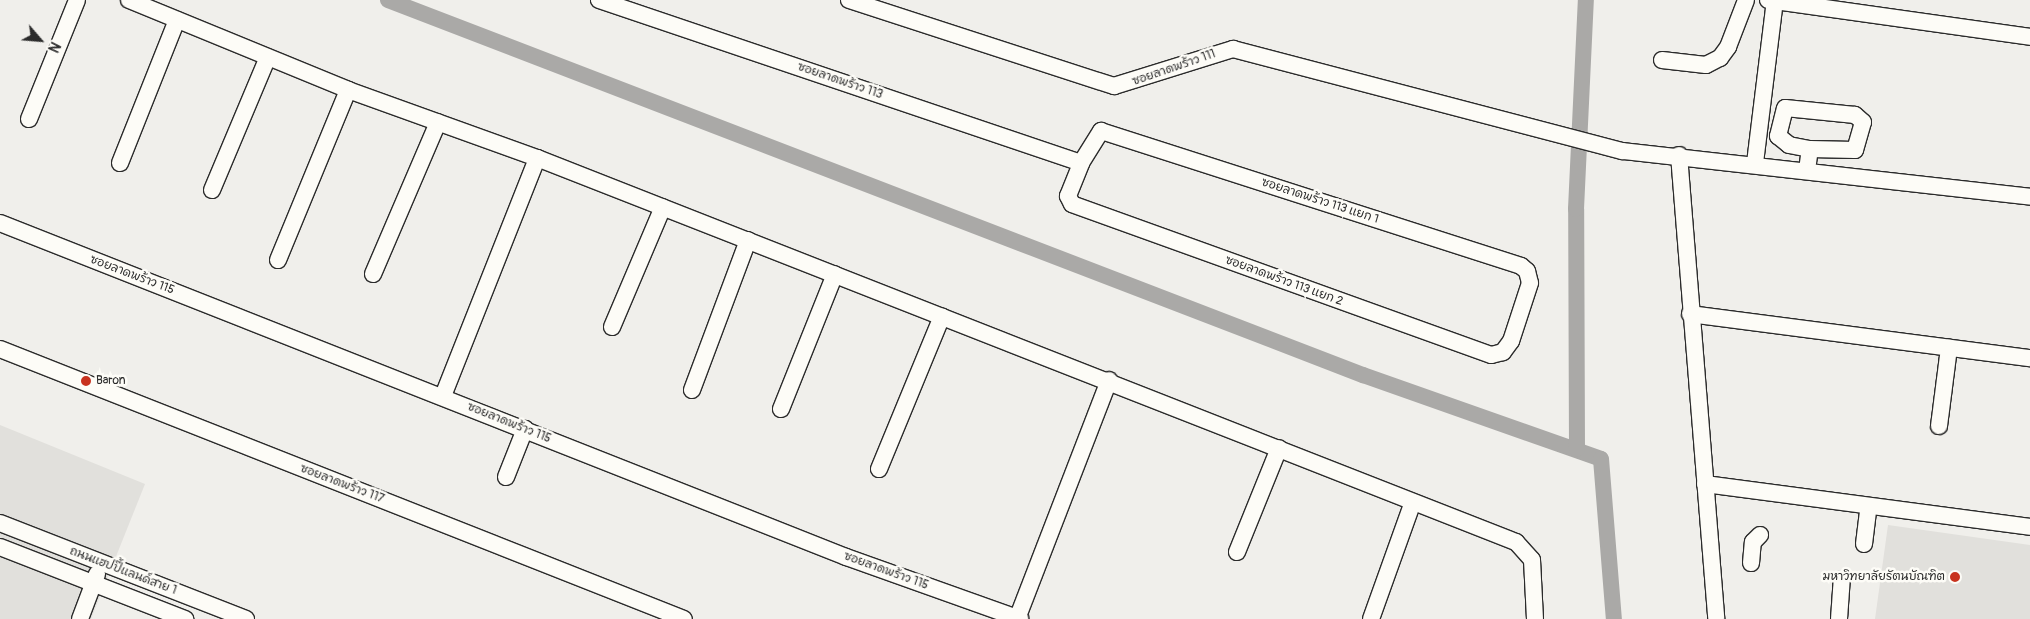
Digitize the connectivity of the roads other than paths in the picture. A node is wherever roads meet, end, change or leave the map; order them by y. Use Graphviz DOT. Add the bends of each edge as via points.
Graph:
graph roads {
  1 [pos="77,0"];
  2 [pos="129,0"];
  3 [pos="599,0"];
  4 [pos="848,0"];
  5 [pos="1746,0"];
  6 [pos="1773,0"];
  7 [pos="177,20"];
  8 [pos="2030,38"];
  9 [pos="268,57"];
  10 [pos="1662,60"];
  11 [pos="348,90"];
  12 [pos="30,119"];
  13 [pos="438,122"];
  14 [pos="1810,149"];
  15 [pos="1679,155"];
  16 [pos="537,158"];
  17 [pos="120,163"];
  18 [pos="1081,163"];
  19 [pos="1755,163"];
  20 [pos="1807,170"];
  21 [pos="212,190"];
  22 [pos="2030,197"];
  23 [pos="663,207"];
  24 [pos="0,222"];
  25 [pos="748,240"];
  26 [pos="278,260"];
  27 [pos="373,274"];
  28 [pos="835,274"];
  29 [pos="1690,314"];
  30 [pos="942,316"];
  31 [pos="1519,318"];
  32 [pos="612,326"];
  33 [pos="1949,348"];
  34 [pos="0,349"];
  35 [pos="2030,358"];
  36 [pos="1109,380"];
  37 [pos="692,390"];
  38 [pos="443,396"];
  39 [pos="781,409"];
  40 [pos="1939,426"];
  41 [pos="525,429"];
  42 [pos="1279,448"];
  43 [pos="879,468"];
  44 [pos="506,477"];
  45 [pos="1705,484"];
  46 [pos="1413,502"];
  47 [pos="1869,506"];
  48 [pos="0,523"];
  49 [pos="2030,527"];
  50 [pos="1760,535"];
  51 [pos="1864,544"];
  52 [pos="0,547"];
  53 [pos="1238,552"];
  54 [pos="101,563"];
  55 [pos="1751,563"];
  56 [pos="1842,580"];
  57 [pos="94,584"];
  58 [pos="80,619"];
  59 [pos="185,619"];
  60 [pos="246,619"];
  61 [pos="684,619"];
  62 [pos="1018,619"];
  63 [pos="1371,619"];
  64 [pos="1535,619"];
  65 [pos="1716,619"];
  66 [pos="1839,619"];
  1 -- 12 [label="street"];
  2 -- 7 [label="street"];
  3 -- 18 [label="street, ซอยลาดพร้าว 113"];
  4 -- 15 [label="street, ซอยลาดพร้าว 111" via="1114,86 1233,49 1623,151"];
  5 -- 10 [label="street" via="1728,47 1720,58 1706,65"];
  6 -- 8 [label="street"];
  6 -- 19 [label="street"];
  7 -- 9 [label="street"];
  7 -- 17 [label="street"];
  9 -- 11 [label="street"];
  9 -- 21 [label="street"];
  11 -- 13 [label="street"];
  11 -- 26 [label="street"];
  13 -- 16 [label="street"];
  13 -- 27 [label="street"];
  14 -- 14 [label="street" via="1855,150 1864,122 1855,115 1785,108 1778,136 1789,145"];
  14 -- 20 [label="street"];
  15 -- 19 [label="street, ซอยลาดพร้าว 111"];
  15 -- 29 [label="street"];
  16 -- 23 [label="street"];
  16 -- 38 [label="street"];
  18 -- 31 [label="street, ซอยลาดพร้าว 113 แยก 1" via="1094,136 1107,131 1520,266 1527,270 1530,283"];
  18 -- 31 [label="street, ซอยลาดพร้าว 113 แยก 2" via="1068,196 1072,204 1491,355 1507,347"];
  19 -- 20 [label="street, ซอยลาดพร้าว 111"];
  20 -- 22 [label="street, ซอยลาดพร้าว 111"];
  23 -- 25 [label="street"];
  23 -- 32 [label="street"];
  24 -- 38 [label="street, ซอยลาดพร้าว 115"];
  25 -- 28 [label="street"];
  25 -- 37 [label="street"];
  28 -- 30 [label="street"];
  28 -- 39 [label="street"];
  29 -- 33 [label="street"];
  29 -- 45 [label="street"];
  30 -- 36 [label="street"];
  30 -- 43 [label="street"];
  33 -- 35 [label="street"];
  33 -- 40 [label="street"];
  34 -- 61 [label="street, ซอยลาดพร้าว 117"];
  36 -- 42 [label="street"];
  36 -- 62 [label="street"];
  38 -- 41 [label="street, ซอยลาดพร้าว 115"];
  41 -- 44 [label="street"];
  41 -- 62 [label="street, ซอยลาดพร้าว 115" via="846,557"];
  42 -- 46 [label="street"];
  42 -- 53 [label="street"];
  45 -- 47 [label="street"];
  45 -- 65 [label="street"];
  46 -- 63 [label="street"];
  46 -- 64 [label="street" via="1526,548 1532,560"];
  47 -- 49 [label="street"];
  47 -- 51 [label="street"];
  48 -- 54 [label="street, ถนนแฮปปี้แลนด์สาย 1"];
  50 -- 55 [label="street" via="1754,542"];
  52 -- 57 [label="street, ถนนแฮปปี้แลนด์สาย 1"];
  54 -- 57 [label="street"];
  54 -- 60 [label="street, ถนนแฮปปี้แลนด์สาย 1"];
  56 -- 66 [label="street"];
  57 -- 58 [label="street"];
  57 -- 59 [label="street, ถนนแฮปปี้แลนด์สาย 1"];
}
